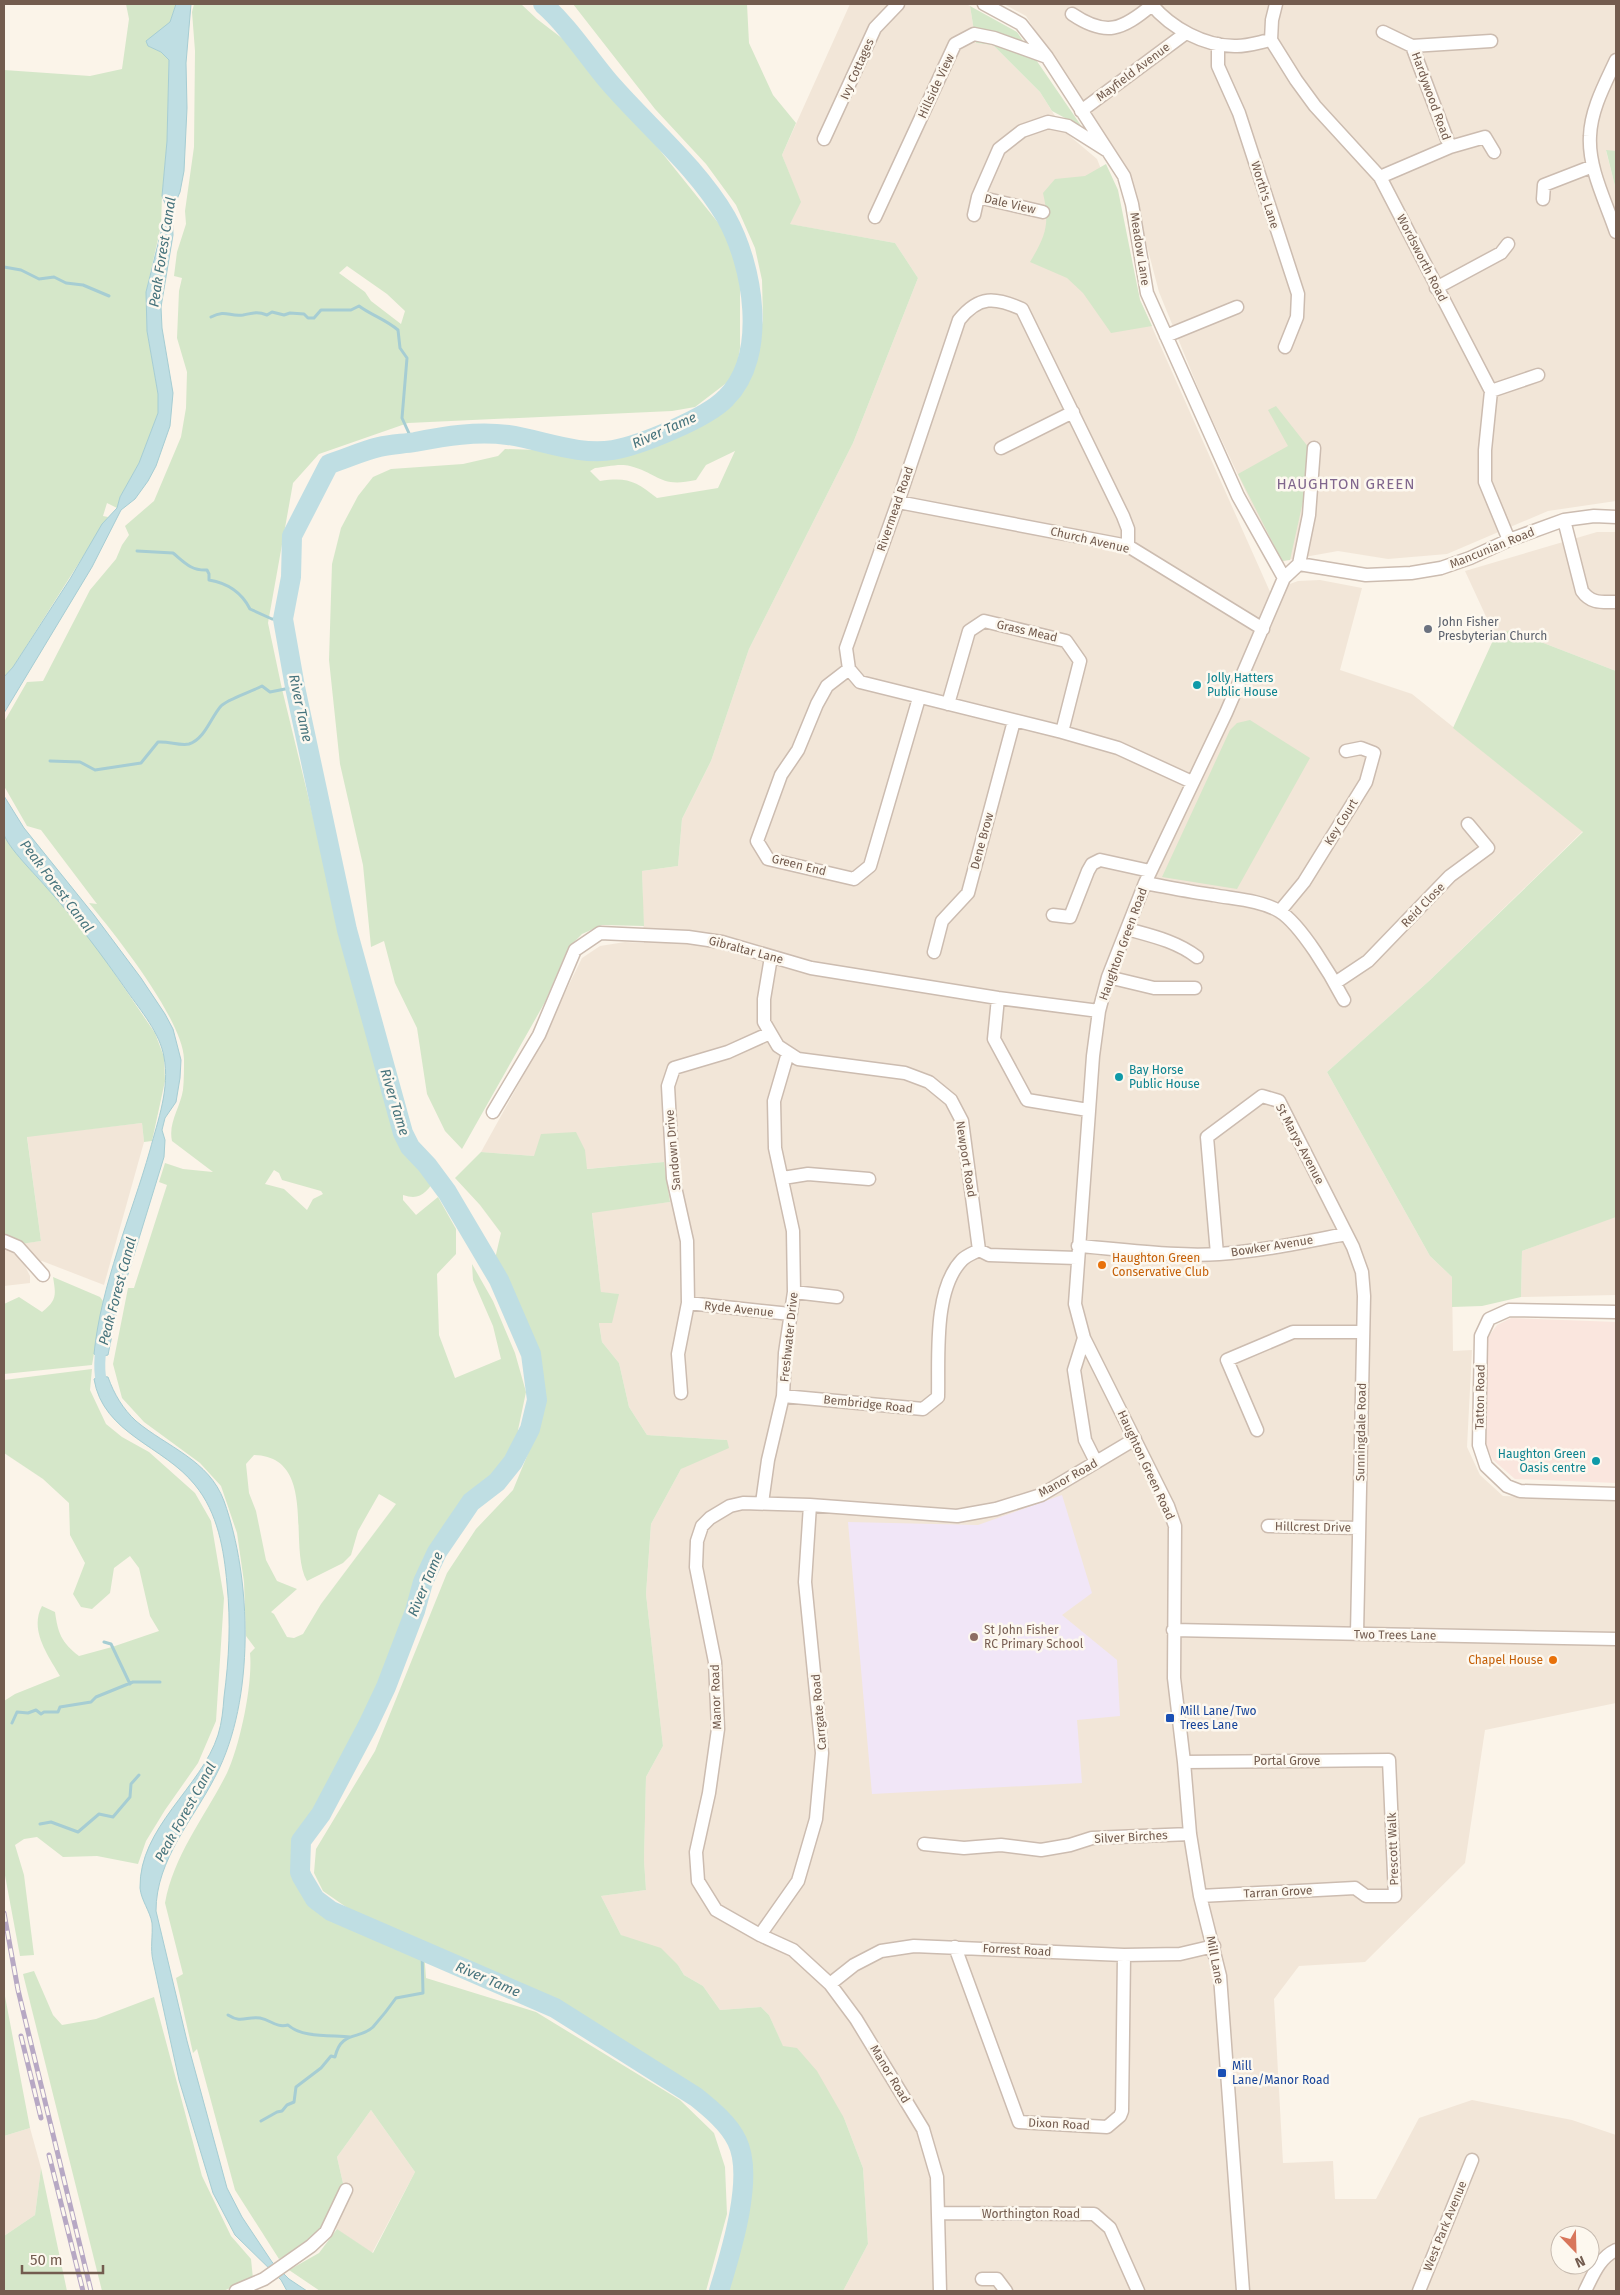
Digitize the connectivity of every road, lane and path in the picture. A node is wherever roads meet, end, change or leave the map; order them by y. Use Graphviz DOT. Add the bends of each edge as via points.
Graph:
graph roads {
  1 [pos="898,4"];
  2 [pos="984,4"];
  3 [pos="1151,4"];
  4 [pos="1276,4"];
  5 [pos="1072,14"];
  6 [pos="1383,32"];
  7 [pos="1186,33"];
  8 [pos="1271,40"];
  9 [pos="1491,42"];
  10 [pos="1218,44"];
  11 [pos="1412,46"];
  12 [pos="1048,57"];
  13 [pos="1616,60"];
  14 [pos="1081,111"];
  15 [pos="824,139"];
  16 [pos="1450,147"];
  17 [pos="1108,151"];
  18 [pos="1494,152"];
  19 [pos="1593,166"];
  20 [pos="1380,177"];
  21 [pos="978,197"];
  22 [pos="1542,199"];
  23 [pos="1043,212"];
  24 [pos="974,215"];
  25 [pos="875,217"];
  26 [pos="1616,232"];
  27 [pos="1504,249"];
  28 [pos="1436,288"];
  29 [pos="1237,307"];
  30 [pos="1166,336"];
  31 [pos="1286,347"];
  32 [pos="1538,375"];
  33 [pos="1491,391"];
  34 [pos="1073,412"];
  35 [pos="1001,448"];
  36 [pos="1314,448"];
  37 [pos="898,502"];
  38 [pos="1616,517"];
  39 [pos="1564,520"];
  40 [pos="1509,540"];
  41 [pos="1128,546"];
  42 [pos="1299,564"];
  43 [pos="1284,578"];
  44 [pos="1616,602"];
  45 [pos="1263,630"];
  46 [pos="849,669"];
  47 [pos="919,698"];
  48 [pos="948,704"];
  49 [pos="1014,721"];
  50 [pos="1062,732"];
  51 [pos="1346,751"];
  52 [pos="1192,782"];
  53 [pos="1468,824"];
  54 [pos="1150,871"];
  55 [pos="1145,884"];
  56 [pos="1280,911"];
  57 [pos="1053,915"];
  58 [pos="1127,929"];
  59 [pos="934,952"];
  60 [pos="771,957"];
  61 [pos="1197,957"];
  62 [pos="1108,977"];
  63 [pos="1335,983"];
  64 [pos="1195,988"];
  65 [pos="998,998"];
  66 [pos="1344,1000"];
  67 [pos="1099,1011"];
  68 [pos="770,1033"];
  69 [pos="788,1053"];
  70 [pos="1088,1110"];
  71 [pos="492,1112"];
  72 [pos="783,1178"];
  73 [pos="869,1179"];
  74 [pos="1346,1234"];
  75 [pos="4,1241"];
  76 [pos="979,1250"];
  77 [pos="1078,1252"];
  78 [pos="1217,1254"];
  79 [pos="43,1275"];
  80 [pos="794,1292"];
  81 [pos="837,1297"];
  82 [pos="688,1303"];
  83 [pos="1616,1312"];
  84 [pos="790,1314"];
  85 [pos="1363,1332"];
  86 [pos="1084,1338"];
  87 [pos="681,1393"];
  88 [pos="783,1396"];
  89 [pos="1257,1430"];
  90 [pos="1135,1439"];
  91 [pos="1096,1462"];
  92 [pos="1616,1494"];
  93 [pos="762,1503"];
  94 [pos="810,1505"];
  95 [pos="1268,1526"];
  96 [pos="1359,1528"];
  97 [pos="1173,1630"];
  98 [pos="1357,1634"];
  99 [pos="1616,1639"];
  100 [pos="1389,1760"];
  101 [pos="1184,1762"];
  102 [pos="1190,1834"];
  103 [pos="924,1844"];
  104 [pos="1356,1888"];
  105 [pos="1200,1896"];
  106 [pos="760,1935"];
  107 [pos="1214,1946"];
  108 [pos="955,1947"];
  109 [pos="1124,1955"];
  110 [pos="830,1984"];
  111 [pos="1472,2160"];
  112 [pos="346,2190"];
  113 [pos="938,2213"];
  114 [pos="1616,2250"];
  115 [pos="982,2279"];
  116 [pos="236,2291"];
  117 [pos="940,2291"];
  118 [pos="1006,2291"];
  119 [pos="1138,2291"];
  120 [pos="1240,2291"];
  121 [pos="1419,2291"];
  122 [pos="1585,2291"];
  1 -- 15 [label="street, Ivy Cottages" via="875,28"];
  2 -- 12 [label="street, Meadow Lane" via="1021,24"];
  3 -- 5 [label="street" via="1132,22 1111,29 1088,25"];
  3 -- 7 [label="street"];
  4 -- 8 [label="street"];
  6 -- 11 [label="street, Hardywood Road"];
  7 -- 10 [label="street"];
  7 -- 14 [label="street, Mayfield Avenue"];
  8 -- 10 [label="street" via="1237,46"];
  8 -- 20 [label="street, Wordsworth Road" via="1315,106"];
  9 -- 11 [label="street, Hardywood Road"];
  10 -- 31 [label="street, Worth's Lane" via="1218,66 1239,113 1298,294 1296,317"];
  11 -- 16 [label="street, Hardywood Road"];
  12 -- 14 [label="street, Meadow Lane"];
  12 -- 25 [label="street, Hillside View" via="974,34 956,44"];
  13 -- 19 [label="street" via="1597,103 1590,136"];
  14 -- 17 [label="street, Meadow Lane"];
  16 -- 18 [label="street" via="1486,138"];
  16 -- 20 [label="street"];
  17 -- 21 [label="street, Dale View" via="1068,126 1048,122 1022,131 999,149"];
  17 -- 30 [label="street, Meadow Lane" via="1124,176 1147,293"];
  19 -- 22 [label="street" via="1544,185"];
  19 -- 26 [label="street"];
  20 -- 28 [label="street, Wordsworth Road"];
  21 -- 23 [label="street, Dale View"];
  21 -- 24 [label="street, Dale View"];
  27 -- 28 [label="street"];
  28 -- 33 [label="street, Wordsworth Road"];
  29 -- 30 [label="street"];
  30 -- 43 [label="street, Meadow Lane" via="1238,496"];
  32 -- 33 [label="street"];
  33 -- 40 [label="street" via="1485,482"];
  34 -- 35 [label="street"];
  34 -- 37 [label="street, Rivermead Road" via="1022,309 996,300 980,302 959,320"];
  34 -- 41 [label="street, Rivermead Road" via="1123,516 1128,529"];
  36 -- 42 [label="street" via="1310,516"];
  37 -- 41 [label="street, Church Avenue"];
  37 -- 46 [label="street, Rivermead Road" via="846,648"];
  38 -- 39 [label="street, Mancunian Road"];
  39 -- 40 [label="street, Mancunian Road"];
  39 -- 44 [label="street" via="1582,591 1597,602"];
  40 -- 42 [label="street, Mancunian Road" via="1441,568 1411,573 1366,575"];
  41 -- 45 [label="street, Church Avenue"];
  42 -- 43 [label="street"];
  43 -- 45 [label="street, Haughton Green Road"];
  45 -- 52 [label="street, Haughton Green Road"];
  46 -- 47 [label="street" via="860,682"];
  46 -- 47 [label="street, Green End" via="827,686 798,750 781,775 757,841 768,859 854,878 870,866"];
  47 -- 48 [label="street"];
  48 -- 49 [label="street"];
  48 -- 50 [label="street, Grass Mead" via="969,631 984,621 1066,641 1080,661"];
  49 -- 50 [label="street"];
  49 -- 59 [label="street, Dene Brow" via="968,892 942,920"];
  50 -- 52 [label="street" via="1118,748"];
  51 -- 56 [label="street, Key Court" via="1361,748 1374,753 1369,775 1304,882"];
  52 -- 54 [label="street, Haughton Green Road"];
  53 -- 63 [label="street, Reid Close" via="1488,848 1450,876 1368,961"];
  54 -- 55 [label="street, Haughton Green Road"];
  54 -- 57 [label="street" via="1100,860 1088,871 1070,917"];
  55 -- 56 [label="street" via="1230,897"];
  55 -- 58 [label="street, Haughton Green Road"];
  56 -- 63 [label="street" via="1300,932"];
  58 -- 61 [label="street" via="1184,946"];
  58 -- 62 [label="street, Haughton Green Road"];
  60 -- 65 [label="street, Gibraltar Lane" via="811,968"];
  60 -- 68 [label="street, Newport Road" via="764,999 764,1022"];
  60 -- 71 [label="street, Gibraltar Lane" via="722,942 688,937 600,933 575,950 539,1035"];
  62 -- 64 [label="street" via="1154,988"];
  62 -- 67 [label="street, Haughton Green Road"];
  63 -- 66 [label="street"];
  65 -- 67 [label="street, Gibraltar Lane"];
  65 -- 70 [label="street" via="994,1039 1027,1100"];
  67 -- 70 [label="street, Haughton Green Road"];
  68 -- 69 [label="street, Newport Road" via="778,1046"];
  68 -- 82 [label="street, Sandown Drive" via="728,1052 674,1068 668,1086 673,1178 687,1241"];
  69 -- 72 [label="street, Freshwater Drive" via="774,1101 775,1148"];
  69 -- 76 [label="street, Newport Road" via="798,1059 906,1073 929,1082 951,1100 962,1121"];
  70 -- 77 [label="street, Haughton Green Road"];
  72 -- 73 [label="street" via="808,1174"];
  72 -- 80 [label="street, Freshwater Drive" via="793,1231"];
  74 -- 78 [label="street, Bowker Avenue" via="1266,1249"];
  74 -- 78 [label="street, St Marys Avenue" via="1279,1101 1262,1096 1207,1137"];
  74 -- 85 [label="street, Sunningdale Road" via="1362,1272"];
  75 -- 79 [label="street" via="18,1247"];
  76 -- 77 [label="street" via="989,1255"];
  76 -- 88 [label="street, Bembridge Road" via="963,1259 952,1274 941,1306 938,1398 923,1409"];
  77 -- 78 [label="street, Bowker Avenue"];
  77 -- 86 [label="street, Haughton Green Road" via="1076,1304"];
  80 -- 81 [label="street"];
  80 -- 84 [label="street, Freshwater Drive"];
  82 -- 84 [label="street, Ryde Avenue"];
  82 -- 87 [label="street, Sandown Drive" via="678,1354"];
  83 -- 92 [label="street, Tatton Road" via="1509,1310 1489,1318 1480,1336 1479,1445 1486,1466 1507,1486 1520,1491"];
  84 -- 88 [label="street, Freshwater Drive"];
  85 -- 89 [label="street" via="1293,1332 1227,1360"];
  85 -- 96 [label="street, Sunningdale Road"];
  86 -- 90 [label="street, Haughton Green Road"];
  86 -- 91 [label="street" via="1074,1370 1085,1440"];
  88 -- 93 [label="street, Freshwater Drive"];
  90 -- 91 [label="street, Manor Road"];
  90 -- 97 [label="street, Haughton Green Road" via="1175,1526"];
  91 -- 94 [label="street, Manor Road" via="1041,1495 996,1509 957,1516"];
  93 -- 94 [label="street, Manor Road"];
  93 -- 106 [label="street, Manor Road" via="730,1506 710,1518 702,1526 695,1553 715,1662 718,1729 696,1852 698,1881 716,1910"];
  94 -- 106 [label="street, Carrgate Road" via="805,1582 822,1753 816,1819 798,1880"];
  95 -- 96 [label="street, Hillcrest Drive"];
  96 -- 98 [label="street, Sunningdale Road"];
  97 -- 98 [label="street, Two Trees Lane"];
  97 -- 101 [label="street, Mill Lane" via="1174,1678"];
  98 -- 99 [label="street, Two Trees Lane"];
  100 -- 101 [label="street, Portal Grove"];
  100 -- 104 [label="street, Prescott Walk" via="1395,1896 1366,1896"];
  101 -- 102 [label="street, Mill Lane"];
  102 -- 103 [label="street, Silver Birches" via="1092,1838 1041,1850 1001,1845 964,1848"];
  102 -- 105 [label="street, Mill Lane"];
  104 -- 105 [label="street, Tarran Grove"];
  105 -- 107 [label="street, Mill Lane"];
  106 -- 110 [label="street, Manor Road" via="793,1950"];
  107 -- 109 [label="street, Forrest Road" via="1180,1954"];
  107 -- 120 [label="street, Mill Lane" via="1220,1976"];
  108 -- 109 [label="street, Forrest Road"];
  108 -- 109 [label="street, Dixon Road" via="1019,2122 1107,2127 1122,2111"];
  108 -- 110 [label="street, Forrest Road" via="914,1946 881,1951 854,1965"];
  110 -- 113 [label="street, Manor Road" via="856,2018 922,2129 937,2177"];
  111 -- 121 [label="street, West Park Avenue"];
  112 -- 116 [label="street" via="326,2232 311,2246 264,2279"];
  113 -- 117 [label="street, Manor Road"];
  113 -- 119 [label="street, Worthington Road" via="1094,2214 1110,2228"];
  114 -- 122 [label="street" via="1596,2268"];
  115 -- 118 [label="street" via="998,2278"];
}
